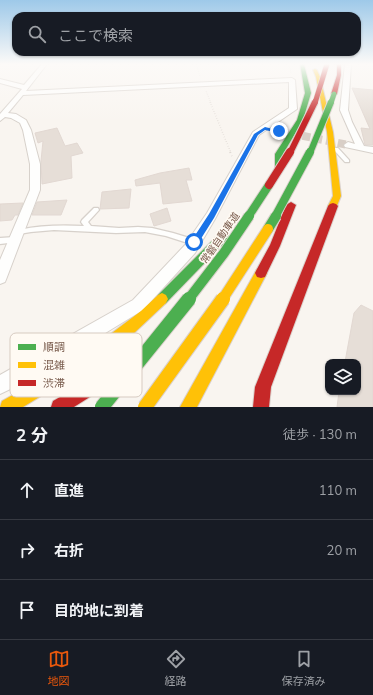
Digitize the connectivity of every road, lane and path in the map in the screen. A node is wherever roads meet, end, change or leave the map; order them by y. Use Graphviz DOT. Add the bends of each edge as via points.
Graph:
graph roads {
  1 [pos="11,83"];
  2 [pos="30,83"];
  3 [pos="226,83"];
  4 [pos="292,83"];
  5 [pos="306,83"];
  6 [pos="319,83"];
  7 [pos="322,83"];
  8 [pos="337,83"];
  9 [pos="346,83"];
  10 [pos="204,84"];
  11 [pos="24,91"];
  12 [pos="1,118"];
  13 [pos="265,129"];
  14 [pos="279,131"];
  15 [pos="332,145"];
  16 [pos="348,146"];
  17 [pos="361,148"];
  18 [pos="373,150"];
  19 [pos="311,154"];
  20 [pos="347,161"];
  21 [pos="237,169"];
  22 [pos="267,187"];
  23 [pos="96,210"];
  24 [pos="89,228"];
  25 [pos="17,236"];
  26 [pos="0,241"];
  27 [pos="194,242"];
  28 [pos="0,277"];
  29 [pos="90,333"];
  30 [pos="122,333"];
  31 [pos="164,342"];
  32 [pos="142,356"];
  33 [pos="142,359"];
  34 [pos="151,361"];
  35 [pos="10,380"];
  36 [pos="0,385"];
  37 [pos="263,387"];
  38 [pos="25,397"];
  39 [pos="75,397"];
  40 [pos="112,397"];
  41 [pos="118,397"];
  42 [pos="8,407"];
  43 [pos="59,407"];
  44 [pos="104,407"];
  45 [pos="145,407"];
  46 [pos="188,407"];
  47 [pos="250,407"];
  48 [pos="261,407"];
  1 -- 11 [label="street" via="18,85"];
  2 -- 11 [label="street"];
  3 -- 10 [label="street"];
  4 -- 13 [label="street" via="293,109"];
  5 -- 31 [label="highway" via="308,93 300,120 279,154 279,183 231,258"];
  6 -- 15 [label="highway"];
  7 -- 22 [label="highway, 常磐自動車道, bridge" via="317,99 288,156"];
  8 -- 19 [label="highway, bridge" via="330,108"];
  9 -- 17 [label="street" via="344,110"];
  10 -- 11 [label="street"];
  10 -- 21 [label="path"];
  11 -- 12 [label="street"];
  12 -- 25 [label="street" via="13,116 23,122 35,164 35,190"];
  13 -- 14 [label="street"];
  13 -- 21 [label="street" via="256,134"];
  15 -- 20 [label="lane"];
  15 -- 37 [label="highway" via="337,196"];
  16 -- 17 [label="street"];
  17 -- 18 [label="street"];
  19 -- 45 [label="highway, bridge" via="280,211 248,261"];
  19 -- 46 [label="highway" via="275,246"];
  21 -- 27 [label="street"];
  22 -- 30 [label="highway, bridge" via="213,249 147,315"];
  22 -- 33 [label="highway, 常磐自動車道, bridge" via="224,253"];
  23 -- 24 [label="lane" via="84,222"];
  24 -- 25 [label="lane" via="35,228"];
  24 -- 27 [label="lane" via="139,229 167,233"];
  25 -- 26 [label="lane"];
  25 -- 28 [label="street"];
  27 -- 29 [label="street" via="190,250 138,304"];
  31 -- 32 [label="highway"];
  31 -- 34 [label="highway"];
  35 -- 36 [label="street"];
  37 -- 47 [label="highway"];
  37 -- 48 [label="highway"];
  38 -- 42 [label="highway, bridge"];
  39 -- 43 [label="highway"];
  40 -- 44 [label="highway, 常磐自動車道, bridge"];
  41 -- 44 [label="highway"];
}
